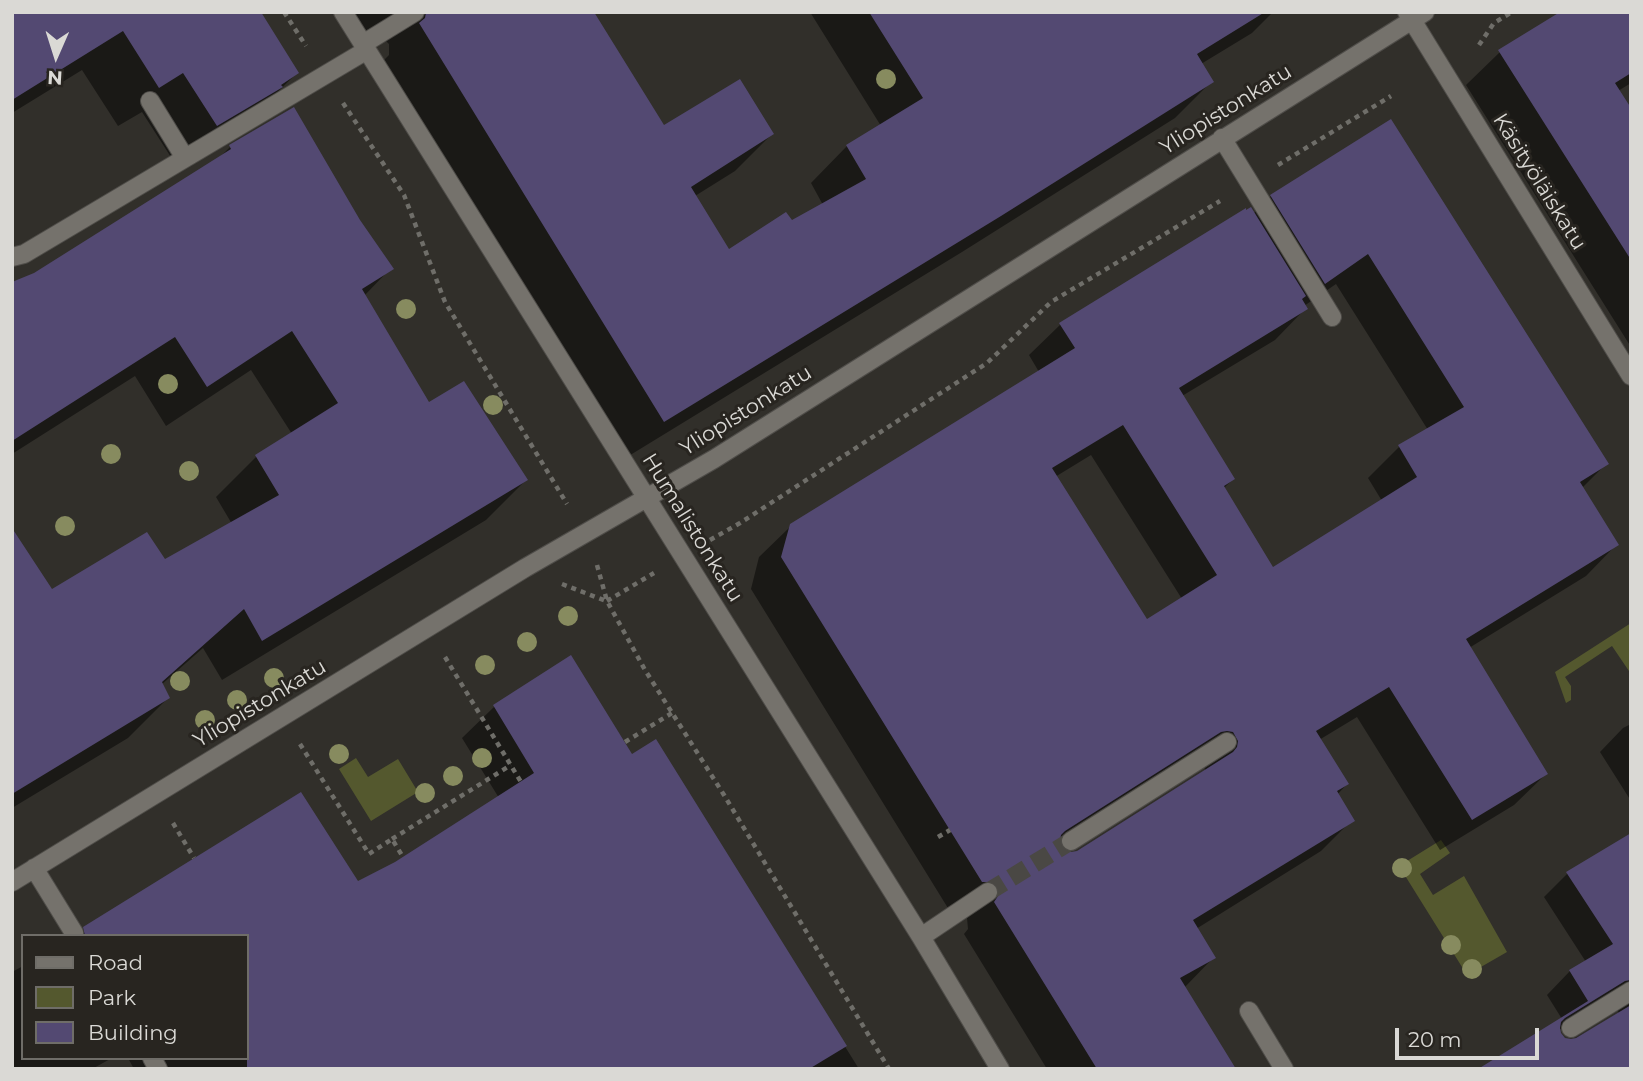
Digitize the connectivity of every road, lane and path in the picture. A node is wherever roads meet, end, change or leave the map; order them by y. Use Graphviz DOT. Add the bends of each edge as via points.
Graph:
graph roads {
  1 [pos="284,12"];
  2 [pos="343,12"];
  3 [pos="415,12"];
  4 [pos="1512,12"];
  5 [pos="1415,15"];
  6 [pos="1479,45"];
  7 [pos="365,47"];
  8 [pos="325,75"];
  9 [pos="1391,96"];
  10 [pos="150,101"];
  11 [pos="1222,138"];
  12 [pos="185,158"];
  13 [pos="1249,183"];
  14 [pos="12,257"];
  15 [pos="1332,317"];
  16 [pos="1631,376"];
  17 [pos="555,482"];
  18 [pos="646,498"];
  19 [pos="740,523"];
  20 [pos="607,601"];
  21 [pos="443,653"];
  22 [pos="672,713"];
  23 [pos="625,742"];
  24 [pos="1227,742"];
  25 [pos="300,743"];
  26 [pos="511,765"];
  27 [pos="521,782"];
  28 [pos="172,822"];
  29 [pos="950,830"];
  30 [pos="939,837"];
  31 [pos="392,839"];
  32 [pos="1071,841"];
  33 [pos="403,857"];
  34 [pos="194,858"];
  35 [pos="34,868"];
  36 [pos="12,882"];
  37 [pos="988,892"];
  38 [pos="74,933"];
  39 [pos="921,937"];
  40 [pos="1631,991"];
  41 [pos="1250,1011"];
  42 [pos="1572,1028"];
  43 [pos="887,1068"];
  44 [pos="1000,1069"];
  45 [pos="1284,1069"];
  1 -- 8 [label="path"];
  2 -- 7 [label="street, Humalistonkatu"];
  3 -- 7 [label="street"];
  4 -- 6 [label="path" via="1494,23"];
  5 -- 11 [label="street, Yliopistonkatu"];
  5 -- 16 [label="street, Käsityöläiskatu"];
  7 -- 8 [label="street"];
  7 -- 18 [label="street, Humalistonkatu"];
  8 -- 12 [label="street"];
  8 -- 17 [label="path" via="404,195 445,302"];
  9 -- 13 [label="path"];
  10 -- 12 [label="street"];
  11 -- 13 [label="street"];
  11 -- 18 [label="street, Yliopistonkatu"];
  12 -- 14 [label="street"];
  13 -- 15 [label="street"];
  13 -- 19 [label="path" via="1051,302 986,363"];
  18 -- 35 [label="street, Yliopistonkatu"];
  18 -- 39 [label="street, Humalistonkatu"];
  20 -- 22 [label="path"];
  21 -- 26 [label="path"];
  22 -- 23 [label="path"];
  22 -- 43 [label="path"];
  24 -- 32 [label="street"];
  25 -- 31 [label="path" via="369,854"];
  26 -- 27 [label="path"];
  26 -- 31 [label="path"];
  28 -- 34 [label="path"];
  29 -- 30 [label="path"];
  31 -- 33 [label="path"];
  35 -- 36 [label="street, Yliopistonkatu"];
  35 -- 38 [label="street"];
  37 -- 39 [label="street"];
  39 -- 44 [label="street, Humalistonkatu"];
  40 -- 42 [label="street"];
  41 -- 45 [label="street"];
}
